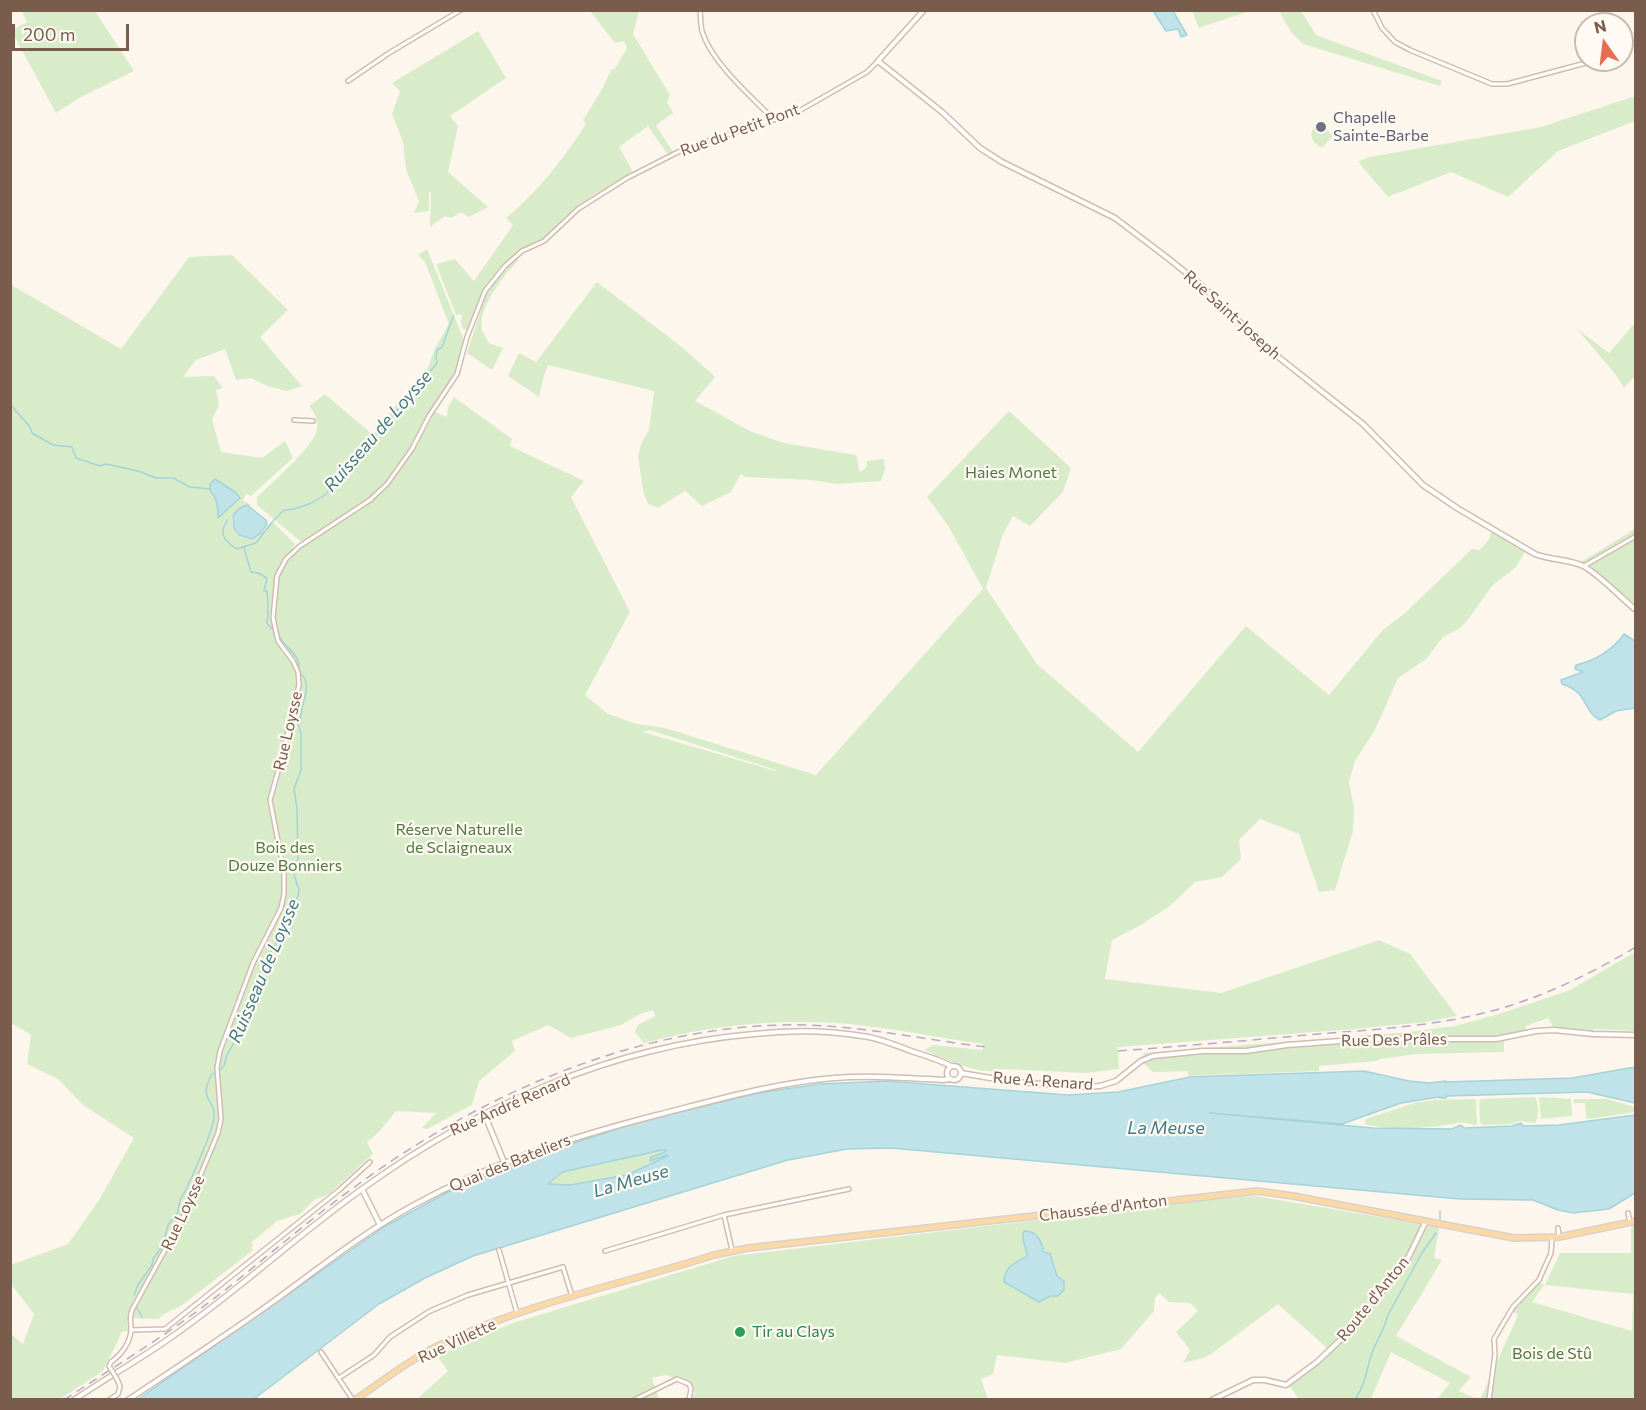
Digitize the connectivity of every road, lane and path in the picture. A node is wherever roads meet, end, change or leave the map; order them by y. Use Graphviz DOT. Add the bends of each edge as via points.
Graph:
graph roads {
  1 [pos="461,10"];
  2 [pos="700,10"];
  3 [pos="924,10"];
  4 [pos="1373,10"];
  5 [pos="878,61"];
  6 [pos="1574,66"];
  7 [pos="348,81"];
  8 [pos="774,120"];
  9 [pos="464,348"];
  10 [pos="294,420"];
  11 [pos="313,421"];
  12 [pos="1635,536"];
  13 [pos="1584,566"];
  14 [pos="1635,610"];
  15 [pos="1635,1035"];
  16 [pos="1153,1056"];
  17 [pos="951,1066"];
  18 [pos="961,1072"];
  19 [pos="949,1079"];
  20 [pos="484,1113"];
  21 [pos="370,1162"];
  22 [pos="504,1162"];
  23 [pos="362,1189"];
  24 [pos="849,1189"];
  25 [pos="1628,1213"];
  26 [pos="724,1215"];
  27 [pos="1426,1221"];
  28 [pos="1633,1221"];
  29 [pos="380,1225"];
  30 [pos="1558,1228"];
  31 [pos="1559,1237"];
  32 [pos="1552,1238"];
  33 [pos="732,1250"];
  34 [pos="499,1251"];
  35 [pos="605,1251"];
  36 [pos="509,1283"];
  37 [pos="572,1297"];
  38 [pos="518,1315"];
  39 [pos="131,1330"];
  40 [pos="321,1352"];
  41 [pos="339,1378"];
  42 [pos="74,1400"];
  43 [pos="109,1400"];
  44 [pos="128,1400"];
  45 [pos="354,1400"];
  46 [pos="634,1400"];
  47 [pos="689,1400"];
  48 [pos="1212,1400"];
  49 [pos="1489,1400"];
  1 -- 7 [label="street"];
  2 -- 8 [label="street" via="702,32 710,48"];
  3 -- 5 [label="street, Rue du Petit Pont"];
  4 -- 6 [label="street" via="1395,42 1492,84 1507,84"];
  5 -- 8 [label="street, Rue du Petit Pont" via="867,72 799,111"];
  5 -- 13 [label="street, Rue Saint-Joseph" via="980,148 1114,218 1169,259 1267,348 1363,424 1441,498 1535,554"];
  8 -- 9 [label="street, Rue du Petit Pont" via="684,149 578,209 544,241 522,251 493,281 485,291"];
  9 -- 39 [label="street, Rue Loysse" via="457,374 387,484 370,500 300,546 286,559 277,576 275,627 278,641 298,672 299,685 270,800 282,860 284,894 220,1051 218,1133 175,1233 132,1310"];
  10 -- 11 [label="street"];
  12 -- 13 [label="street"];
  13 -- 14 [label="street"];
  15 -- 16 [label="street, Rue Des Prâles" via="1554,1030 1496,1039 1336,1040 1246,1051 1203,1050"];
  16 -- 18 [label="street, Rue A. Renard" via="1116,1081 1093,1086 1014,1082"];
  17 -- 18 [label="street"];
  17 -- 19 [label="street" via="947,1072"];
  17 -- 20 [label="street, Rue André Renard" via="862,1035 799,1031 721,1036 645,1052 595,1068"];
  18 -- 19 [label="street" via="959,1079"];
  19 -- 22 [label="street, Quai des Bateliers" via="834,1078 758,1089 592,1132"];
  20 -- 22 [label="street"];
  20 -- 23 [label="street, Rue André Renard" via="430,1143"];
  21 -- 39 [label="street" via="165,1329"];
  22 -- 29 [label="street, Quai des Bateliers" via="456,1183"];
  23 -- 29 [label="street"];
  23 -- 42 [label="street, Rue André Renard" via="170,1339"];
  24 -- 26 [label="street"];
  25 -- 28 [label="street"];
  26 -- 33 [label="street"];
  26 -- 35 [label="street"];
  27 -- 32 [label="main road, Chaussée d'Anton" via="1514,1238"];
  27 -- 33 [label="main road, Chaussée d'Anton" via="1273,1192 1252,1192"];
  27 -- 48 [label="street, Route d'Anton" via="1408,1258 1388,1284 1353,1328 1317,1362 1286,1385 1253,1380"];
  28 -- 31 [label="main road, Chaussée d'Anton"];
  29 -- 44 [label="street, Quai des Bateliers"];
  30 -- 31 [label="street"];
  31 -- 32 [label="main road, Chaussée d'Anton"];
  32 -- 49 [label="street" via="1551,1253 1539,1280 1513,1307 1494,1339"];
  33 -- 37 [label="main road, Chaussée d'Anton"];
  34 -- 36 [label="street, Rue Villette"];
  36 -- 37 [label="street" via="563,1267"];
  36 -- 38 [label="street, Rue Villette"];
  36 -- 41 [label="street" via="430,1311"];
  37 -- 38 [label="main road, Rue Villette"];
  38 -- 45 [label="main road, Rue Villette" via="423,1354"];
  39 -- 43 [label="street, Rue Loysse, bridge" via="127,1345 111,1362 120,1386 118,1394"];
  40 -- 41 [label="street"];
  41 -- 45 [label="street"];
  46 -- 47 [label="street" via="677,1379 692,1389"];
}
